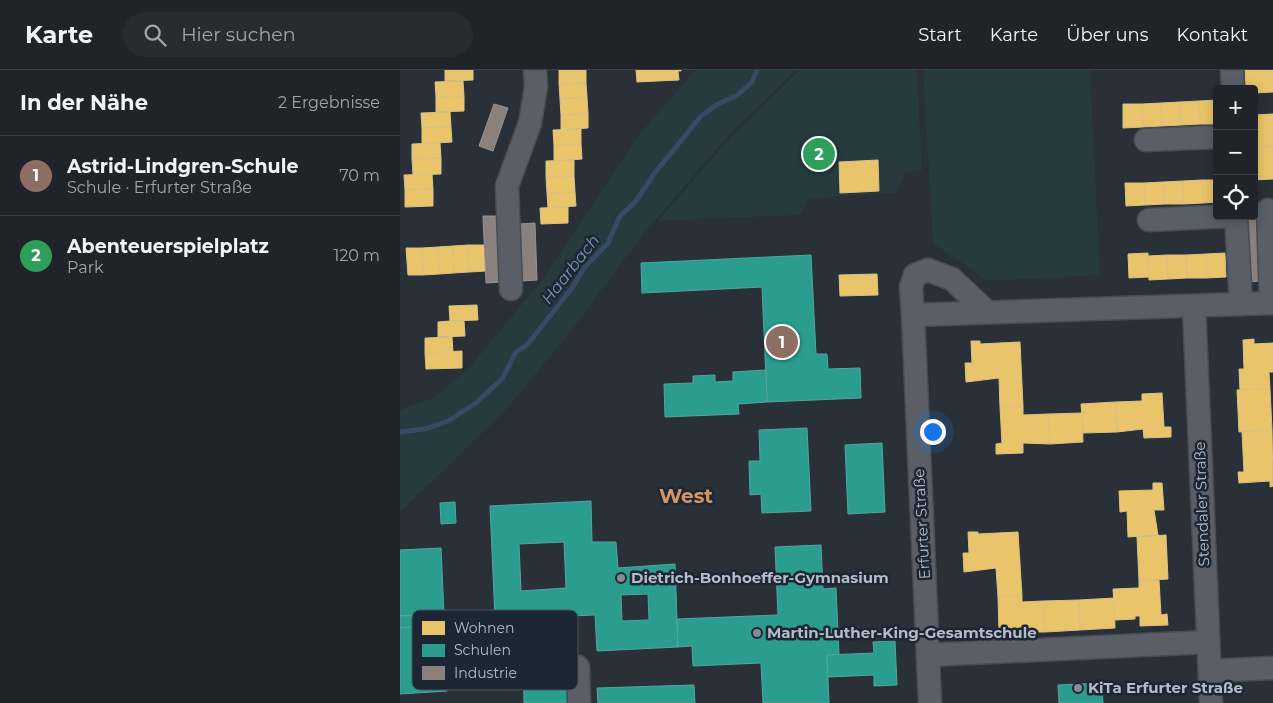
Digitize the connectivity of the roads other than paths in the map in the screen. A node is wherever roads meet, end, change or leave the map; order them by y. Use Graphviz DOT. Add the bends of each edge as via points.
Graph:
graph roads {
  1 [pos="535,70"];
  2 [pos="1232,70"];
  3 [pos="1233,85"];
  4 [pos="1213,137"];
  5 [pos="1146,140"];
  6 [pos="1268,210"];
  7 [pos="1213,217"];
  8 [pos="1148,220"];
  9 [pos="1236,220"];
  10 [pos="511,289"];
  11 [pos="1272,303"];
  12 [pos="1241,304"];
  13 [pos="1194,306"];
  14 [pos="987,312"];
  15 [pos="913,314"];
  16 [pos="1208,642"];
  17 [pos="928,655"];
  18 [pos="578,667"];
  19 [pos="1273,668"];
  20 [pos="1210,671"];
  21 [pos="579,703"];
  22 [pos="930,703"];
  23 [pos="1211,703"];
  1 -- 10 [label="street" via="530,123 507,186"];
  2 -- 3 [label="street"];
  4 -- 5 [label="street"];
  6 -- 11 [label="street"];
  7 -- 8 [label="street"];
  9 -- 12 [label="street"];
  11 -- 12 [label="street"];
  12 -- 13 [label="street"];
  13 -- 14 [label="street"];
  13 -- 16 [label="street, Stendaler Straße"];
  14 -- 15 [label="street"];
  14 -- 15 [label="street, Erfurter Straße" via="952,278 928,270 915,275 911,287"];
  15 -- 17 [label="street, Erfurter Straße"];
  16 -- 17 [label="street"];
  16 -- 20 [label="street, Stendaler Straße"];
  17 -- 22 [label="street, Erfurter Straße"];
  18 -- 21 [label="street"];
  19 -- 20 [label="street"];
  20 -- 23 [label="street, Stendaler Straße"];
}
